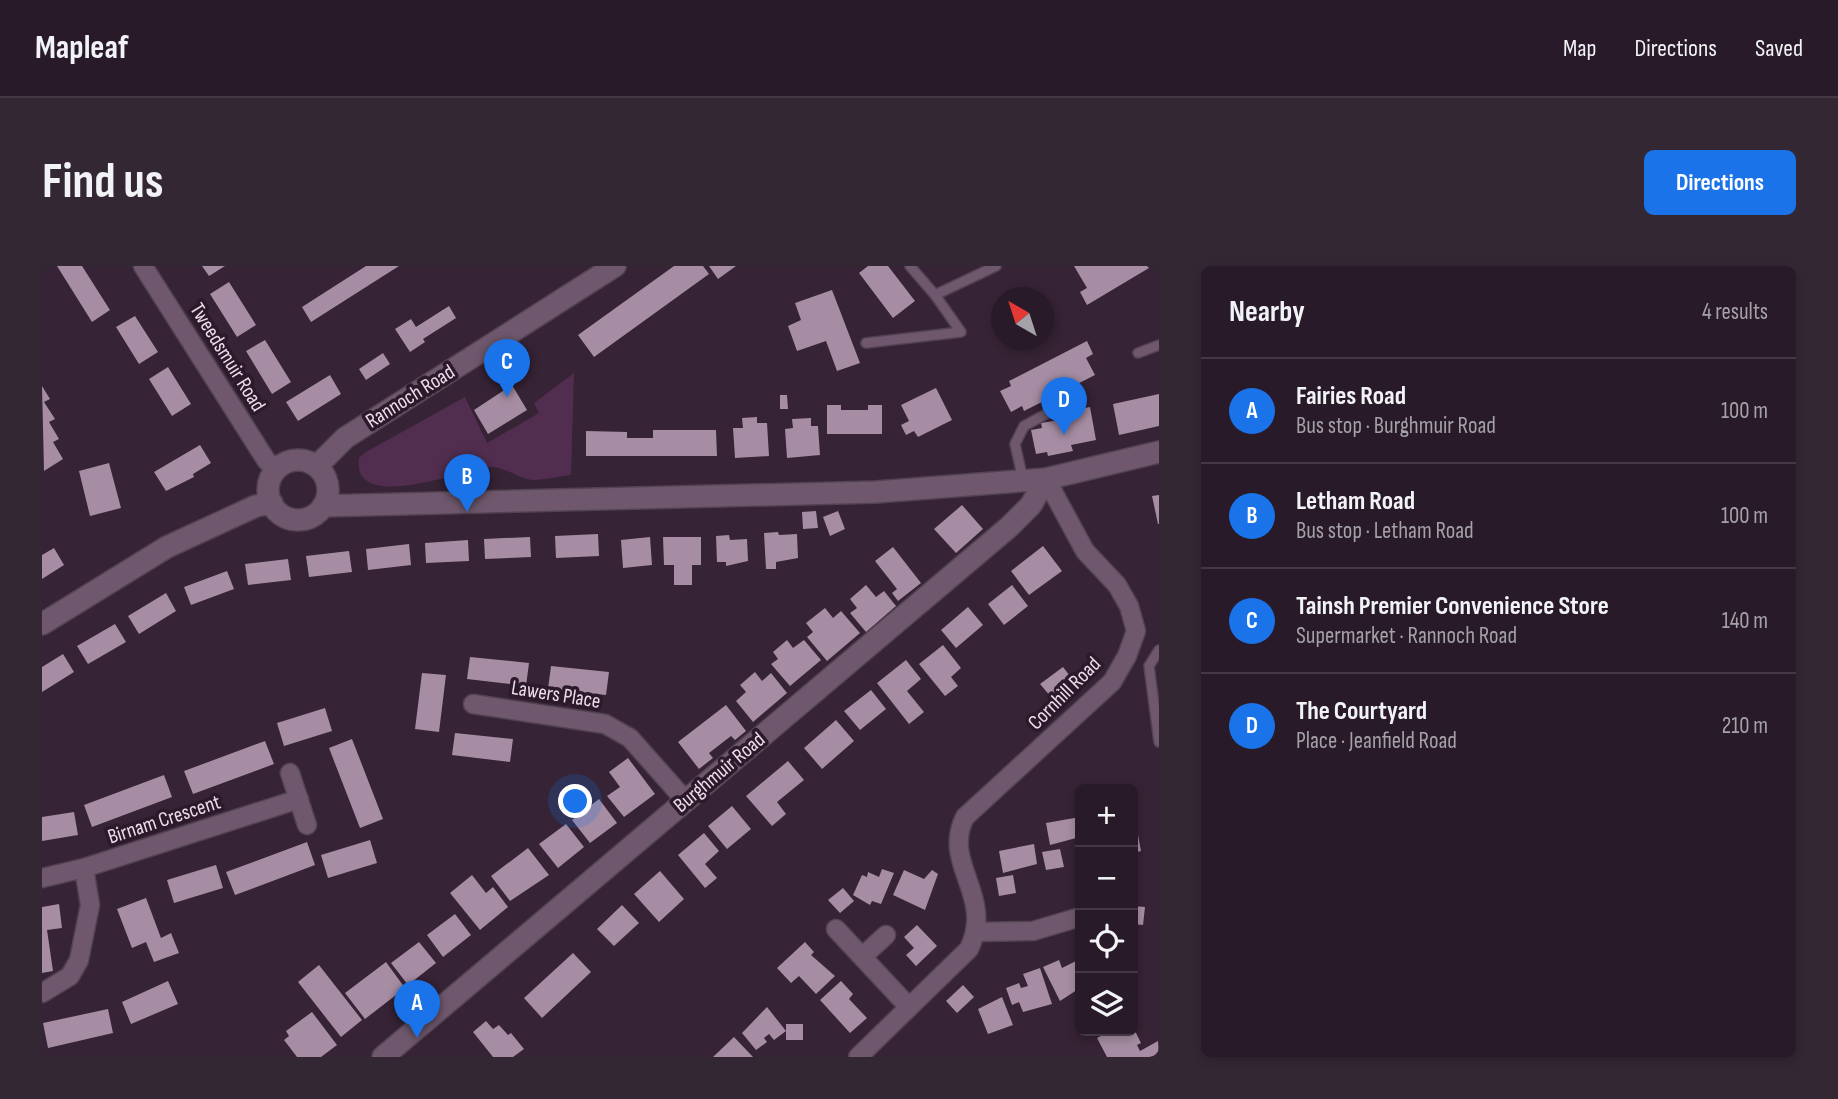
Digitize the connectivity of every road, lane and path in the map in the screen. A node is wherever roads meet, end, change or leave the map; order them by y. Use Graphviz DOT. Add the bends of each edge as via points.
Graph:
graph roads {
  1 [pos="143,266"];
  2 [pos="615,266"];
  3 [pos="910,266"];
  4 [pos="996,266"];
  5 [pos="935,295"];
  6 [pos="866,343"];
  7 [pos="1159,345"];
  8 [pos="1138,353"];
  9 [pos="1074,399"];
  10 [pos="1159,452"];
  11 [pos="317,466"];
  12 [pos="276,470"];
  13 [pos="1046,479"];
  14 [pos="1023,481"];
  15 [pos="272,503"];
  16 [pos="323,506"];
  17 [pos="42,624"];
  18 [pos="1159,650"];
  19 [pos="473,704"];
  20 [pos="1159,743"];
  21 [pos="290,773"];
  22 [pos="299,799"];
  23 [pos="685,800"];
  24 [pos="307,825"];
  25 [pos="84,868"];
  26 [pos="42,878"];
  27 [pos="1075,918"];
  28 [pos="836,929"];
  29 [pos="977,932"];
  30 [pos="886,935"];
  31 [pos="862,957"];
  32 [pos="42,993"];
  33 [pos="908,1006"];
  34 [pos="383,1057"];
  35 [pos="858,1057"];
  1 -- 12 [label="street, Tweedsmuir Road"];
  2 -- 11 [label="street, Rannoch Road" via="345,438"];
  3 -- 5 [label="lane"];
  4 -- 5 [label="lane"];
  5 -- 6 [label="lane" via="961,332"];
  7 -- 8 [label="lane"];
  9 -- 14 [label="lane" via="1024,425 1016,444"];
  10 -- 13 [label="street"];
  11 -- 12 [label="street" via="296,460"];
  11 -- 16 [label="street" via="327,481"];
  12 -- 15 [label="street" via="269,486"];
  13 -- 14 [label="street"];
  13 -- 23 [label="street, Burghmuir Road" via="1031,505 1009,527"];
  13 -- 29 [label="street, Cornhill Road" via="1085,551 1124,596 1136,631 1112,682 965,817 957,832 978,912"];
  14 -- 16 [label="street" via="876,492"];
  15 -- 16 [label="street" via="290,519 314,515"];
  15 -- 17 [label="street" via="167,547"];
  18 -- 20 [label="lane" via="1149,666"];
  19 -- 23 [label="street, Lawers Place" via="605,724 630,738"];
  21 -- 22 [label="street"];
  22 -- 24 [label="street"];
  22 -- 25 [label="street, Birnam Crescent"];
  23 -- 34 [label="street, Burghmuir Road"];
  25 -- 26 [label="street, Birnam Crescent"];
  25 -- 32 [label="street" via="90,905 79,960 70,976"];
  27 -- 29 [label="street" via="1032,931"];
  28 -- 31 [label="street"];
  29 -- 33 [label="street" via="969,949"];
  30 -- 31 [label="street"];
  31 -- 33 [label="street"];
  33 -- 35 [label="street"];
}
